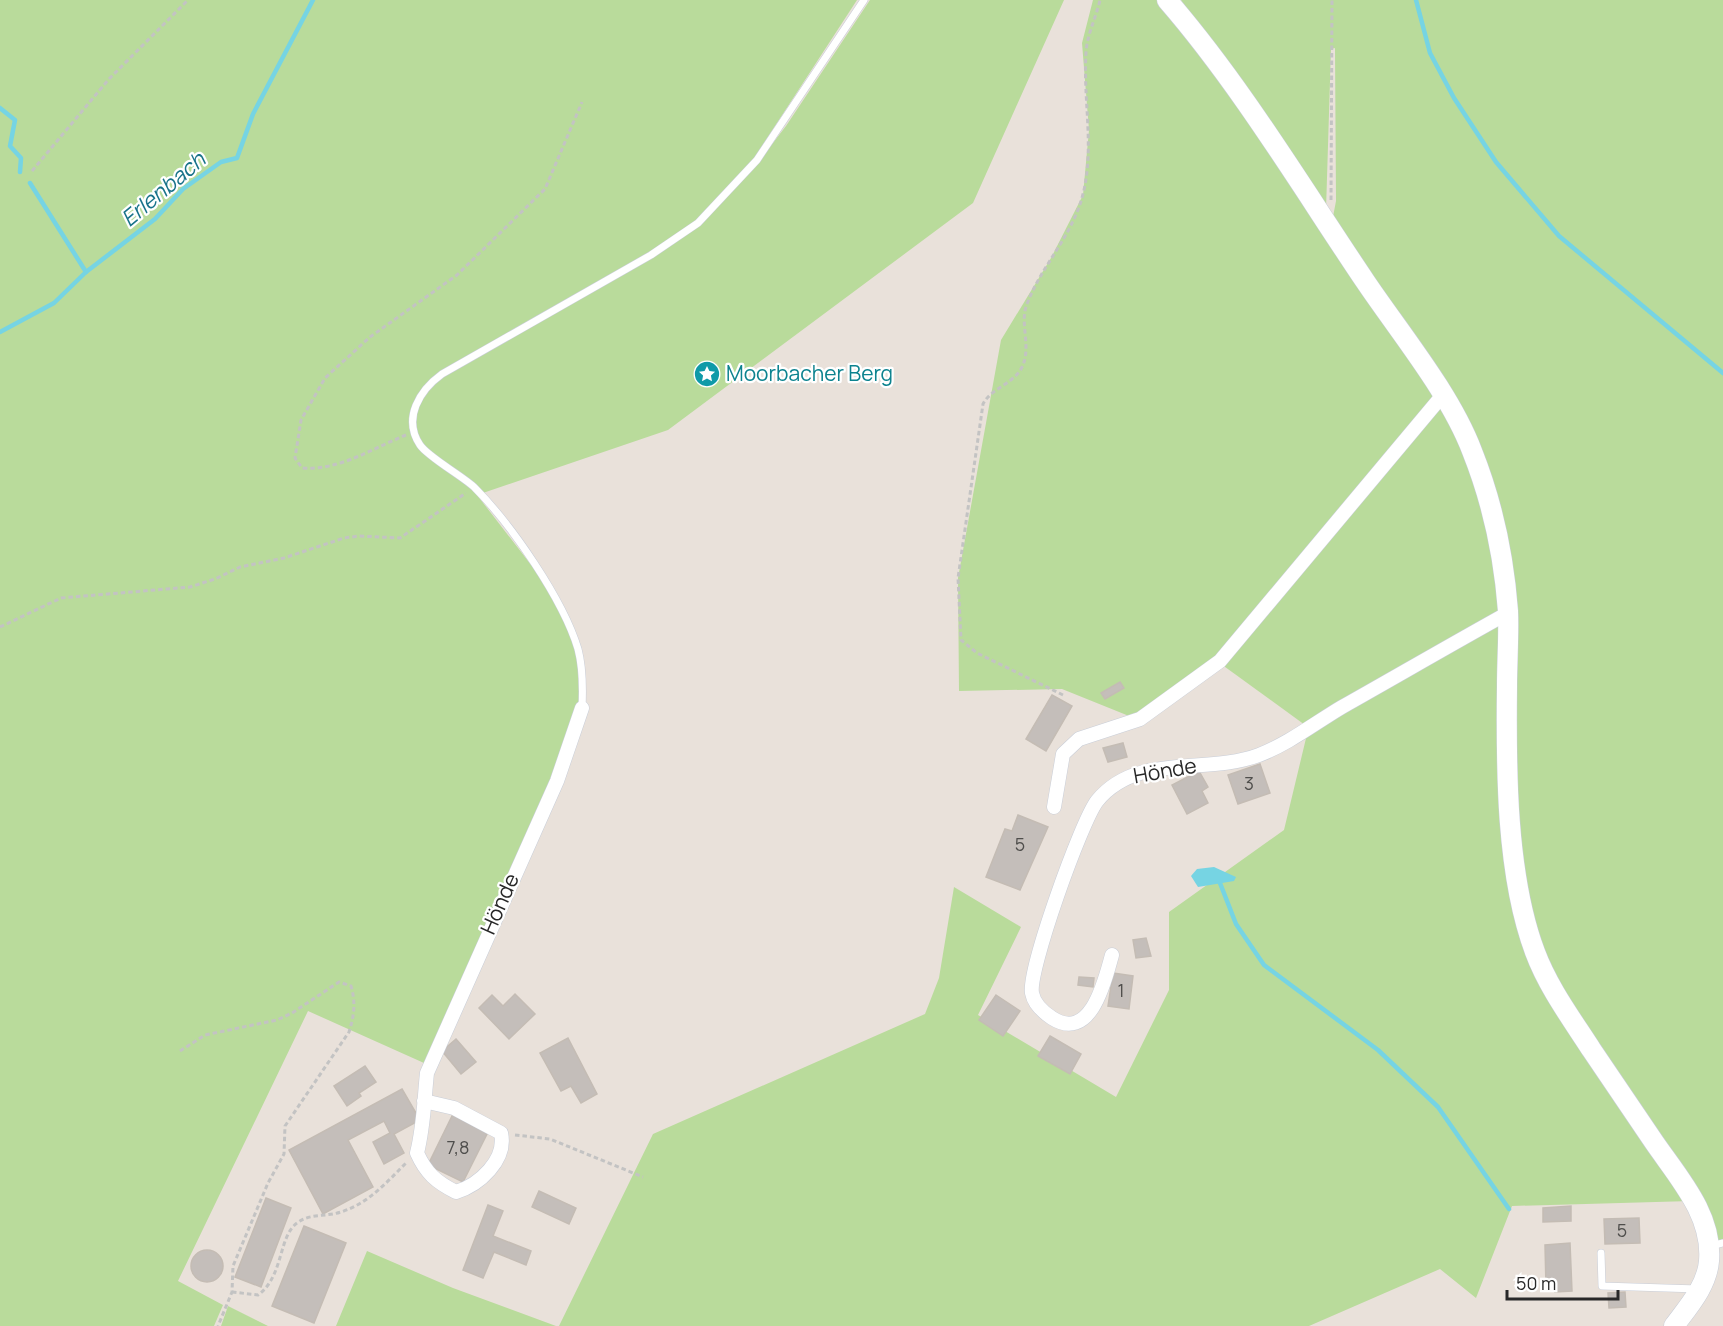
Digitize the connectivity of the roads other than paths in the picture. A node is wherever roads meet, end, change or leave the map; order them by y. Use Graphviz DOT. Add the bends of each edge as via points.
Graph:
graph roads {
  1 [pos="864,0"];
  2 [pos="1167,0"];
  3 [pos="1442,396"];
  4 [pos="1508,613"];
  5 [pos="582,708"];
  6 [pos="1054,807"];
  7 [pos="1112,955"];
  8 [pos="424,1101"];
  9 [pos="1716,1245"];
  10 [pos="1601,1253"];
  11 [pos="1700,1289"];
  12 [pos="1674,1326"];
  1 -- 5 [label="lane" via="757,160 698,224 435,379 418,398 413,418 420,445 474,487 506,525 565,615 578,650"];
  2 -- 3 [label="street" via="1209,53"];
  3 -- 4 [label="street" via="1461,426 1480,474"];
  3 -- 6 [label="street" via="1220,661 1140,719 1068,746 1063,754"];
  4 -- 7 [label="street, Hönde" via="1260,754 1139,773 1109,788 1083,822 1063,879 1036,966 1032,993 1038,1007 1053,1019 1068,1023 1081,1020 1092,1010"];
  4 -- 9 [label="street" via="1510,807 1516,870 1535,953 1566,1012 1693,1200"];
  5 -- 8 [label="street, Hönde" via="557,781 433,1055"];
  8 -- 8 [label="street, Hönde" via="425,1122 417,1153 426,1172 456,1192 478,1181 495,1162 503,1143 501,1134 454,1108"];
  9 -- 11 [label="street"];
  10 -- 11 [label="lane" via="1602,1286"];
  11 -- 12 [label="street"];
}
